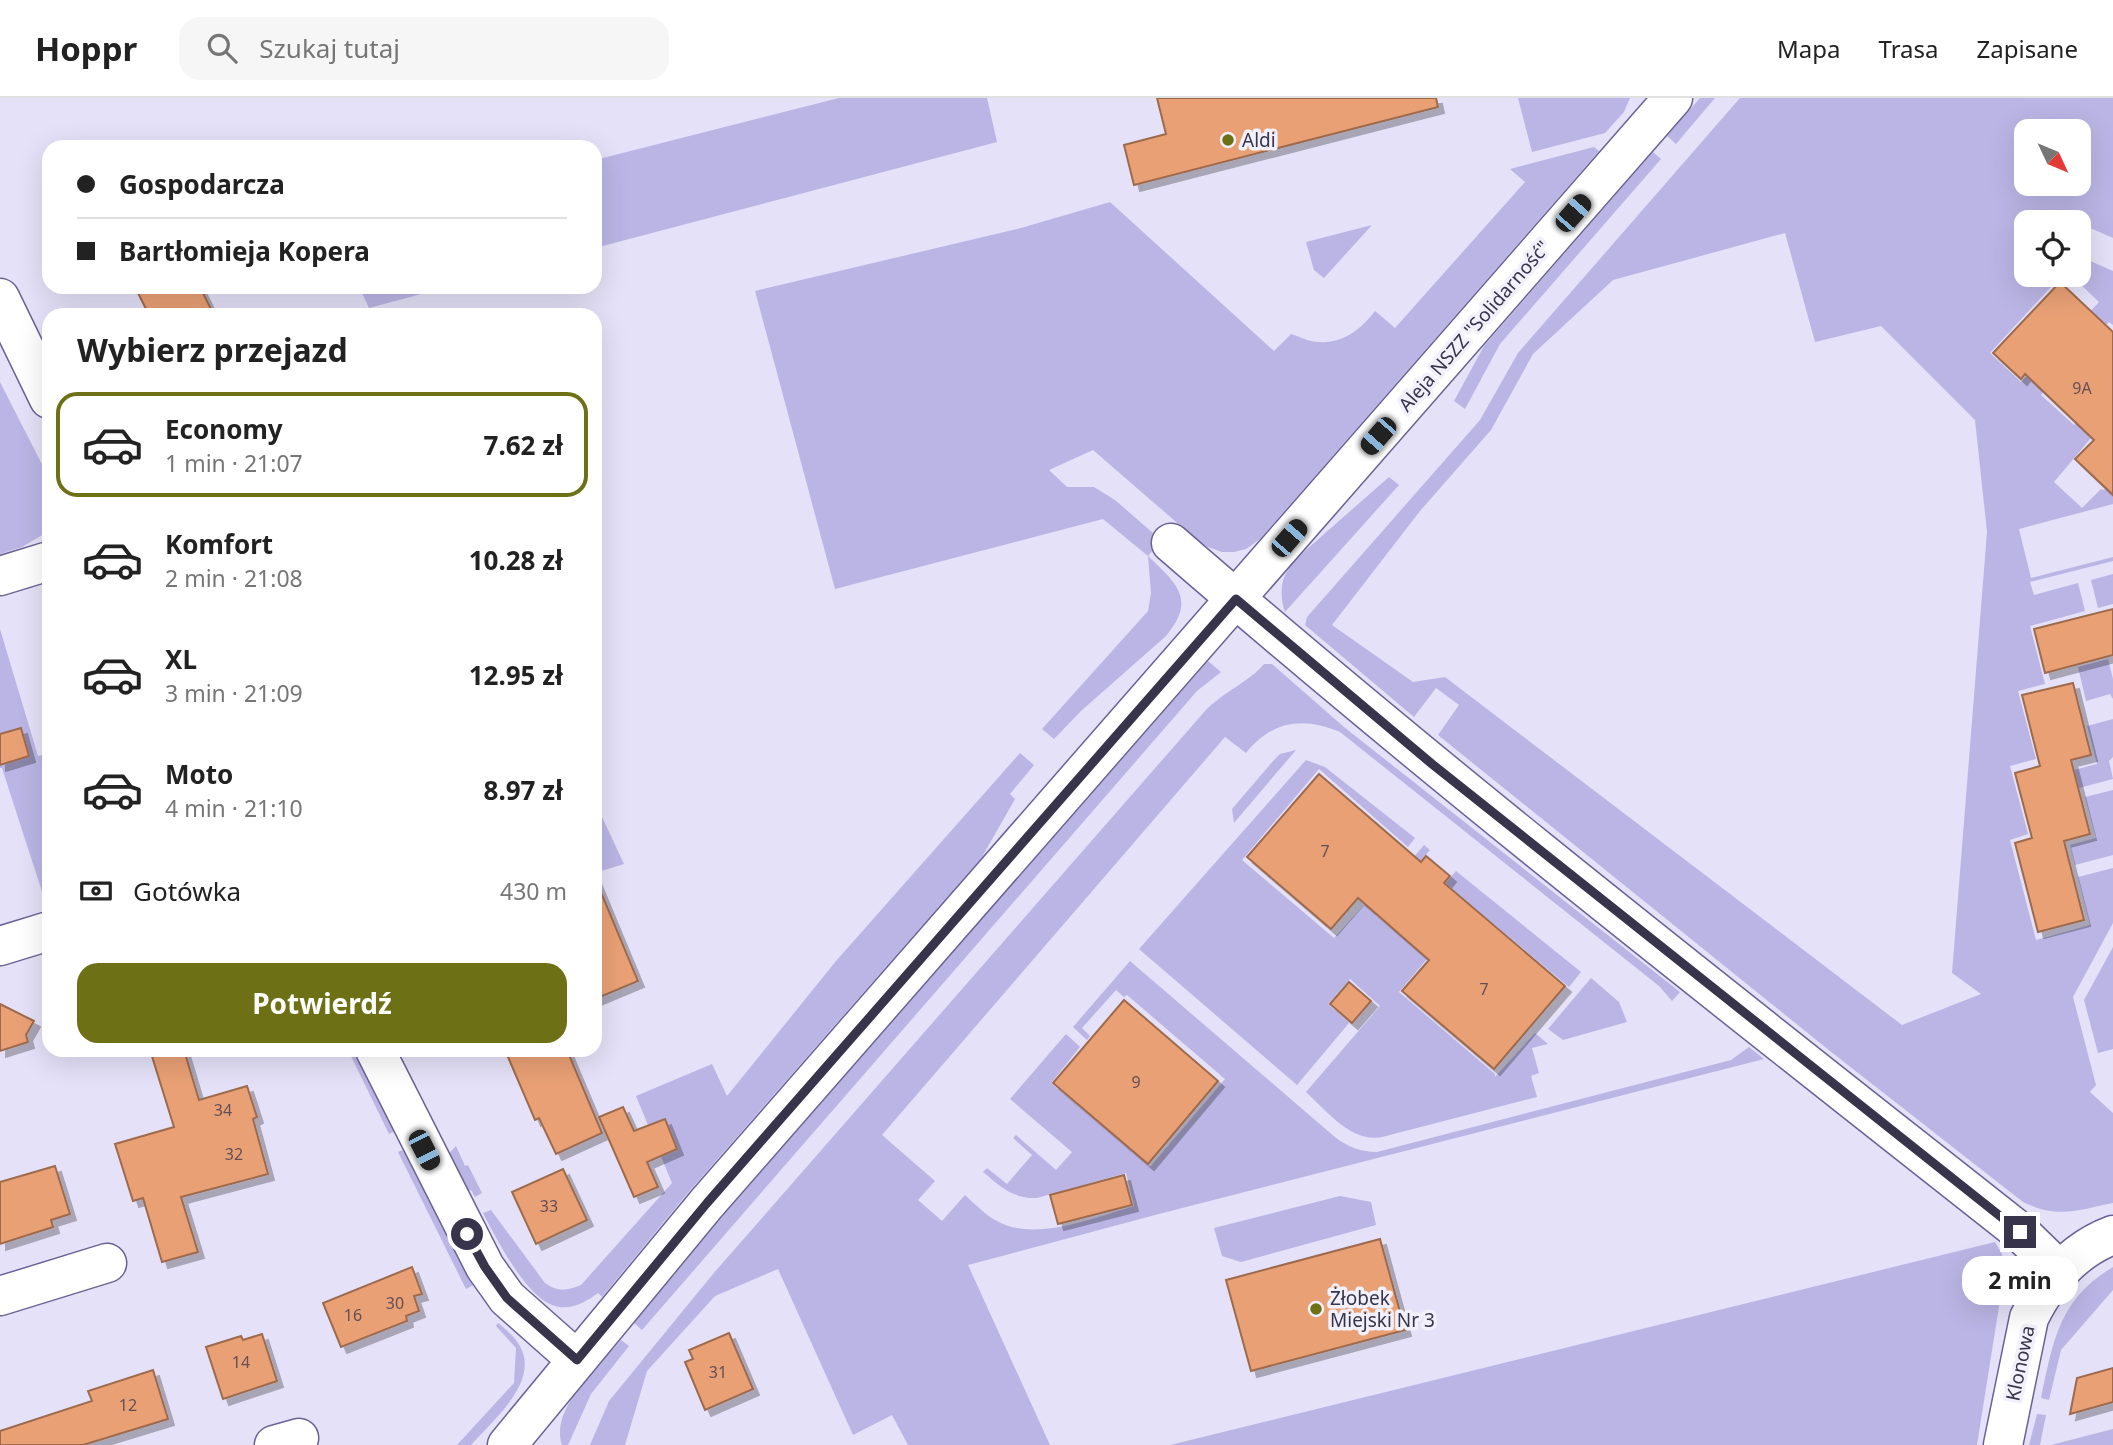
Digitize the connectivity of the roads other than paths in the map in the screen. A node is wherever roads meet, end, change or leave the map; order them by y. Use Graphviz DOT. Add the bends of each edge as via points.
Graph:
graph roads {
  1 [pos="1673,98"];
  2 [pos="0,298"];
  3 [pos="42,385"];
  4 [pos="1171,543"];
  5 [pos="42,563"];
  6 [pos="0,576"];
  7 [pos="1236,599"];
  8 [pos="42,933"];
  9 [pos="0,946"];
  10 [pos="379,1057"];
  11 [pos="2113,1235"];
  12 [pos="107,1263"];
  13 [pos="2059,1270"];
  14 [pos="0,1296"];
  15 [pos="577,1360"];
  16 [pos="517,1441"];
  17 [pos="2003,1445"];
  1 -- 7 [label="street, Aleja NSZZ \"Solidarność\""];
  2 -- 3 [label="street"];
  4 -- 7 [label="street"];
  5 -- 6 [label="street"];
  7 -- 13 [label="street" via="1432,764 2020,1232"];
  7 -- 15 [label="street, Aleja NSZZ \"Solidarność\"" via="707,1203"];
  8 -- 9 [label="street"];
  10 -- 15 [label="street" via="485,1267 507,1298"];
  11 -- 13 [label="street, Klonowa"];
  12 -- 14 [label="street"];
  13 -- 17 [label="street, Klonowa" via="2029,1318"];
  15 -- 16 [label="street, Aleja NSZZ \"Solidarność\""];
}
